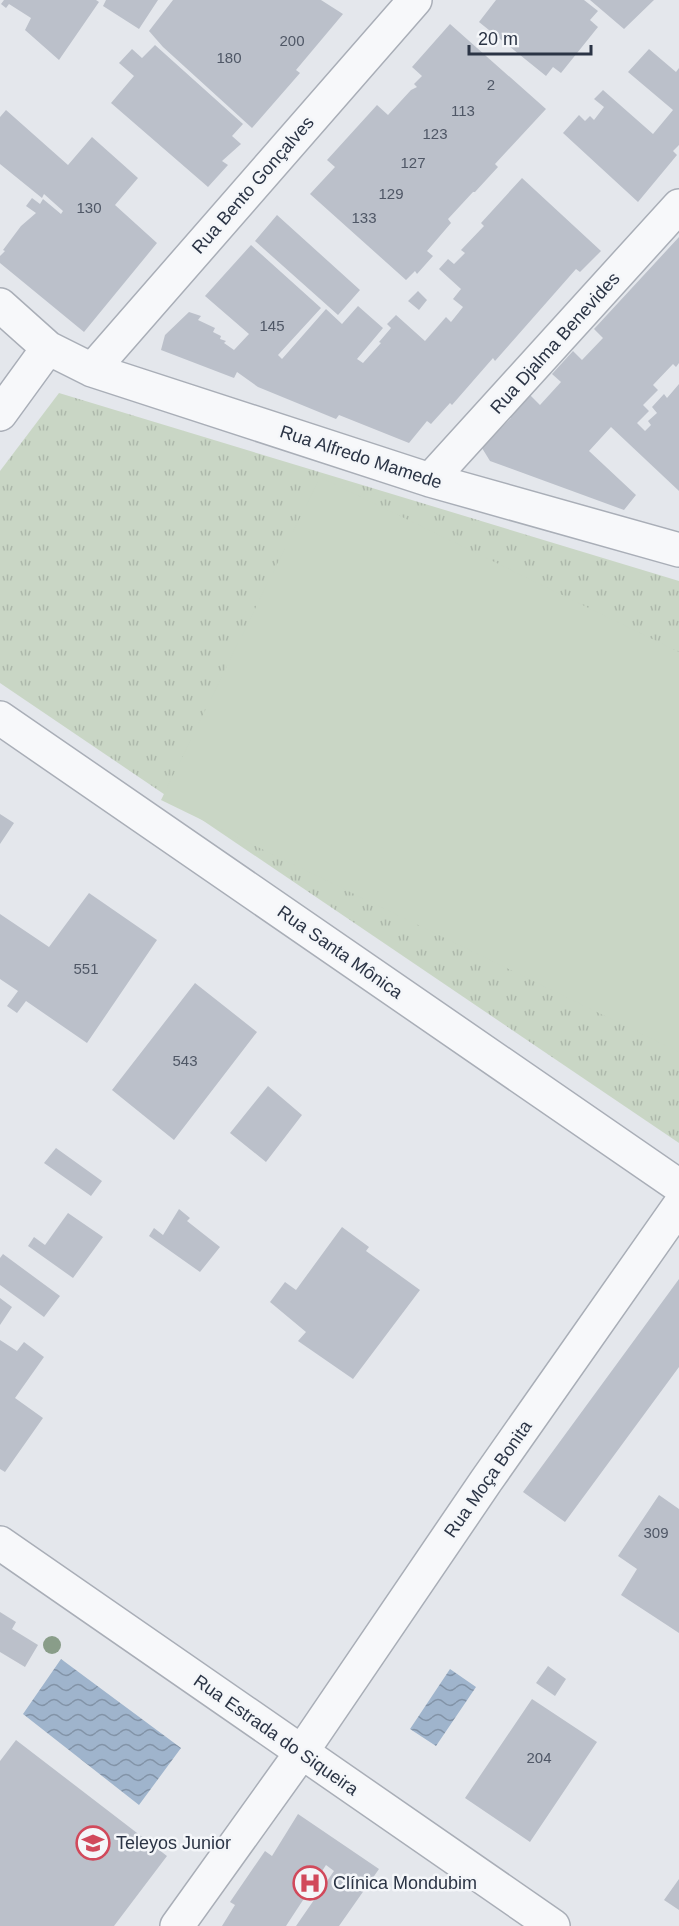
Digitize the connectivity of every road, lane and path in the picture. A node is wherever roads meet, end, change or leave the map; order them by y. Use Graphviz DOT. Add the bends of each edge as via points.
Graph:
graph roads {
  1 [pos="411,1"];
  2 [pos="679,206"];
  3 [pos="0,305"];
  4 [pos="48,348"];
  5 [pos="92,370"];
  6 [pos="0,414"];
  7 [pos="430,480"];
  8 [pos="678,548"];
  9 [pos="0,718"];
  10 [pos="679,1186"];
  11 [pos="679,1206"];
  12 [pos="0,1543"];
  13 [pos="302,1753"];
  14 [pos="177,1926"];
  15 [pos="553,1926"];
  1 -- 5 [label="street, Rua Bento Gonçalves"];
  2 -- 7 [label="street, Rua Djalma Benevides"];
  3 -- 4 [label="street, Rua Alfredo Mamede"];
  4 -- 5 [label="street, Rua Alfredo Mamede"];
  4 -- 6 [label="street"];
  5 -- 7 [label="street, Rua Alfredo Mamede"];
  7 -- 8 [label="street, Rua Alfredo Mamede"];
  9 -- 10 [label="street, Rua Santa Mônica"];
  11 -- 13 [label="street, Rua Moça Bonita"];
  12 -- 13 [label="street, Rua Estrada do Siqueira"];
  13 -- 14 [label="street, Rua Moça Bonita"];
  13 -- 15 [label="street, Rua Estrada do Siqueira"];
}
